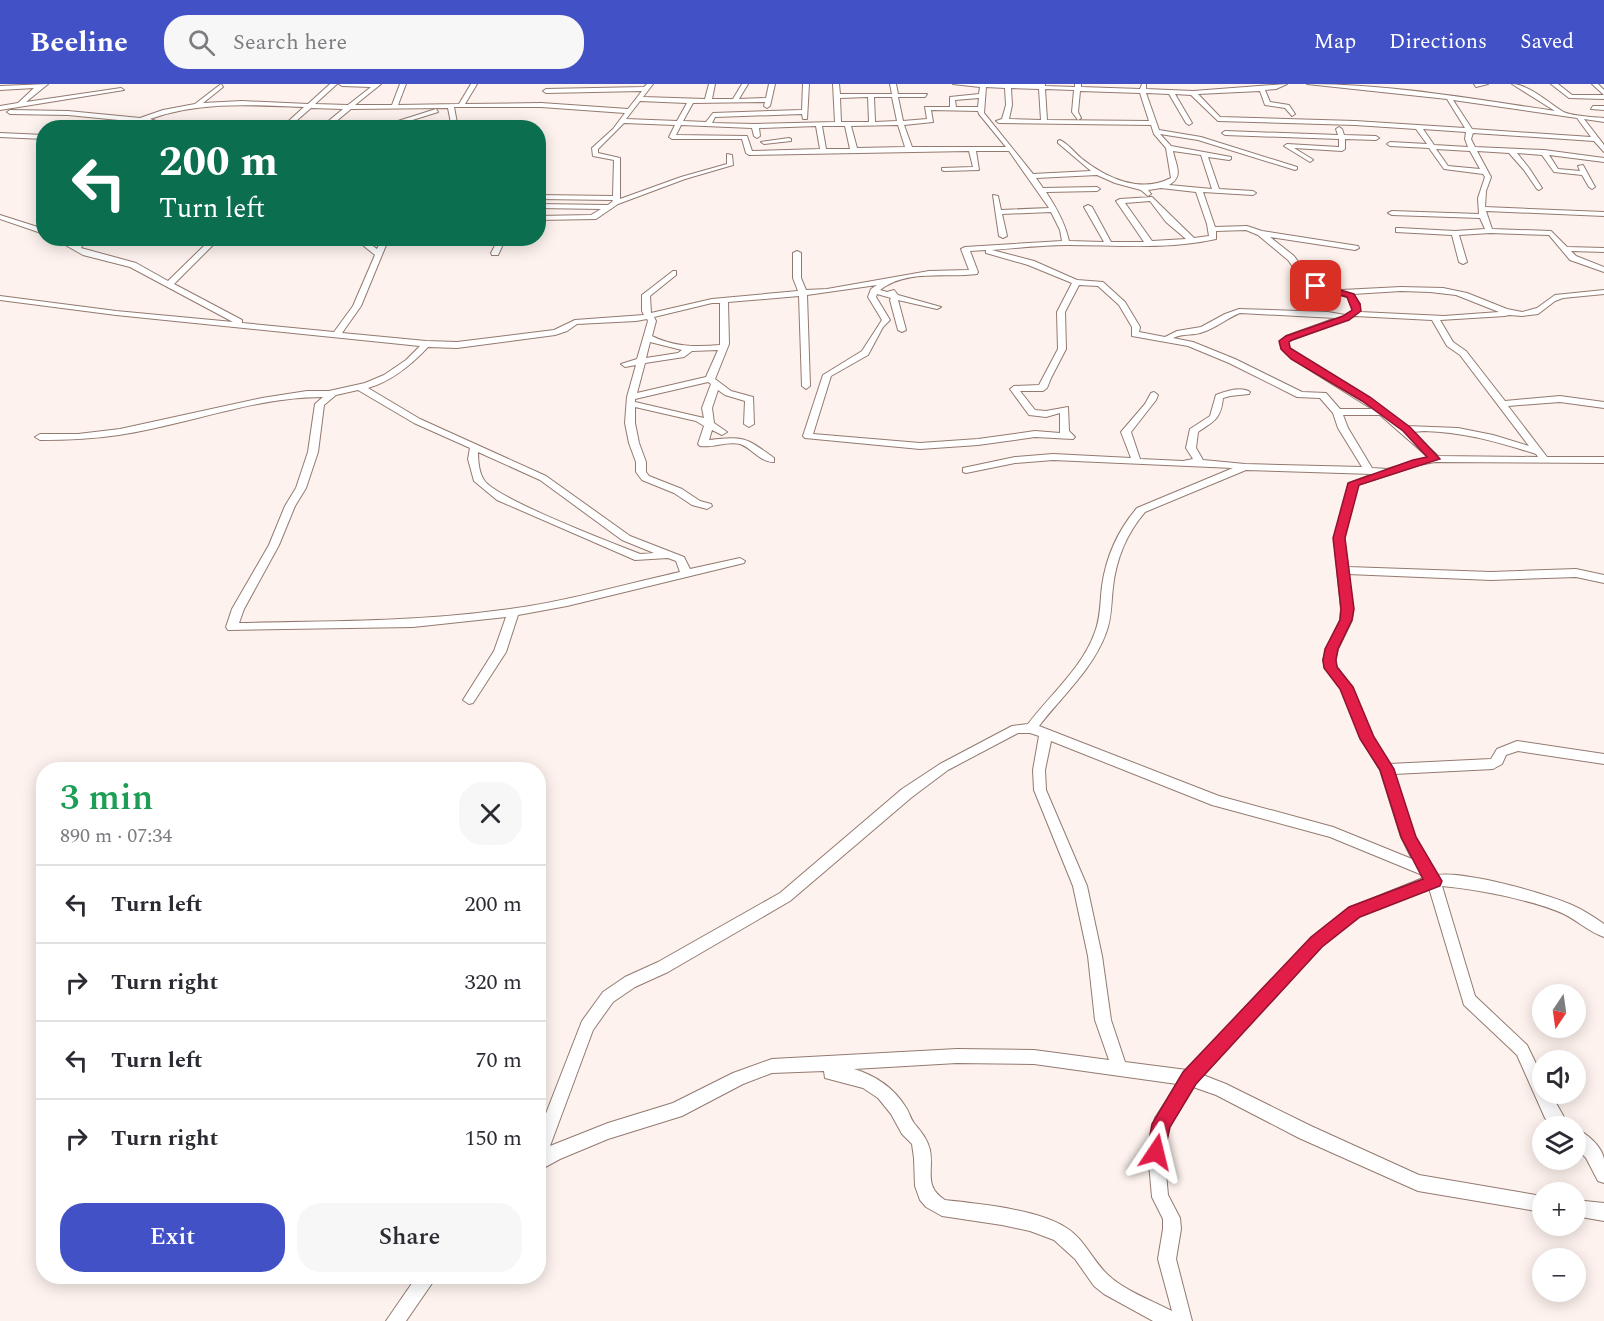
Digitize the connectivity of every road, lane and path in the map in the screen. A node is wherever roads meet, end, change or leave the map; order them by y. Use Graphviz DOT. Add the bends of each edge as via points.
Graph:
graph roads {
  1 [pos="334,84"];
  2 [pos="342,84"];
  3 [pos="377,84"];
  4 [pos="403,84"];
  5 [pos="474,84"];
  6 [pos="552,84"];
  7 [pos="712,84"];
  8 [pos="745,84"];
  9 [pos="772,84"];
  10 [pos="806,84"];
  11 [pos="836,84"];
  12 [pos="893,84"];
  13 [pos="923,84"];
  14 [pos="956,84"];
  15 [pos="1181,84"];
  16 [pos="1284,84"];
  17 [pos="1310,84"];
  18 [pos="1422,84"];
  19 [pos="1485,84"];
  20 [pos="1515,84"];
  21 [pos="1554,84"];
  22 [pos="1595,84"];
  23 [pos="43,85"];
  24 [pos="220,85"];
  25 [pos="983,85"];
  26 [pos="1333,85"];
  27 [pos="1476,85"];
  28 [pos="648,86"];
  29 [pos="1008,86"];
  30 [pos="1042,86"];
  31 [pos="1077,87"];
  32 [pos="1376,87"];
  33 [pos="0,88"];
  34 [pos="1143,88"];
  35 [pos="1262,89"];
  36 [pos="121,90"];
  37 [pos="546,91"];
  38 [pos="1173,93"];
  39 [pos="1190,93"];
  40 [pos="1422,94"];
  41 [pos="895,95"];
  42 [pos="925,95"];
  43 [pos="1604,95"];
  44 [pos="836,96"];
  45 [pos="871,96"];
  46 [pos="981,96"];
  47 [pos="1584,97"];
  48 [pos="1449,98"];
  49 [pos="639,99"];
  50 [pos="735,100"];
  51 [pos="768,100"];
  52 [pos="691,101"];
  53 [pos="708,101"];
  54 [pos="225,103"];
  55 [pos="460,105"];
  56 [pos="532,105"];
  57 [pos="19,106"];
  58 [pos="196,106"];
  59 [pos="308,106"];
  60 [pos="346,107"];
  61 [pos="394,107"];
  62 [pos="452,107"];
  63 [pos="0,108"];
  64 [pos="927,108"];
  65 [pos="953,108"];
  66 [pos="1593,108"];
  67 [pos="1604,108"];
  68 [pos="982,109"];
  69 [pos="10,111"];
  70 [pos="629,111"];
  71 [pos="805,112"];
  72 [pos="768,113"];
  73 [pos="1293,114"];
  74 [pos="1558,114"];
  75 [pos="0,116"];
  76 [pos="1579,116"];
  77 [pos="1078,118"];
  78 [pos="140,120"];
  79 [pos="293,120"];
  80 [pos="331,120"];
  81 [pos="404,120"];
  82 [pos="454,120"];
  83 [pos="1268,120"];
  84 [pos="1604,120"];
  85 [pos="988,121"];
  86 [pos="1005,121"];
  87 [pos="621,122"];
  88 [pos="1043,122"];
  89 [pos="847,123"];
  90 [pos="872,123"];
  91 [pos="900,123"];
  92 [pos="1189,123"];
  93 [pos="1336,123"];
  94 [pos="838,124"];
  95 [pos="678,125"];
  96 [pos="708,125"];
  97 [pos="770,125"];
  98 [pos="804,125"];
  99 [pos="819,125"];
  100 [pos="755,126"];
  101 [pos="785,126"];
  102 [pos="1155,127"];
  103 [pos="1419,128"];
  104 [pos="1470,131"];
  105 [pos="1225,133"];
  106 [pos="1277,134"];
  107 [pos="0,135"];
  108 [pos="757,136"];
  109 [pos="36,137"];
  110 [pos="1342,137"];
  111 [pos="1376,138"];
  112 [pos="1568,138"];
  113 [pos="1596,139"];
  114 [pos="764,142"];
  115 [pos="1060,142"];
  116 [pos="1390,144"];
  117 [pos="1287,146"];
  118 [pos="1432,147"];
  119 [pos="1169,148"];
  120 [pos="909,149"];
  121 [pos="972,149"];
  122 [pos="1009,149"];
  123 [pos="1472,149"];
  124 [pos="823,150"];
  125 [pos="854,150"];
  126 [pos="1510,150"];
  127 [pos="1604,150"];
  128 [pos="1544,152"];
  129 [pos="1204,153"];
  130 [pos="729,155"];
  131 [pos="1576,156"];
  132 [pos="1229,158"];
  133 [pos="1310,160"];
  134 [pos="1604,160"];
  135 [pos="1295,168"];
  136 [pos="944,169"];
  137 [pos="1486,172"];
  138 [pos="1096,173"];
  139 [pos="1585,173"];
  140 [pos="1030,176"];
  141 [pos="1161,186"];
  142 [pos="1592,187"];
  143 [pos="1143,188"];
  144 [pos="1539,188"];
  145 [pos="1097,189"];
  146 [pos="1039,190"];
  147 [pos="1199,190"];
  148 [pos="1216,191"];
  149 [pos="1253,193"];
  150 [pos="995,196"];
  151 [pos="546,198"];
  152 [pos="1152,199"];
  153 [pos="614,203"];
  154 [pos="546,206"];
  155 [pos="1088,207"];
  156 [pos="1052,210"];
  157 [pos="998,212"];
  158 [pos="1481,212"];
  159 [pos="1392,213"];
  160 [pos="1604,214"];
  161 [pos="0,217"];
  162 [pos="546,218"];
  163 [pos="36,229"];
  164 [pos="1213,230"];
  165 [pos="1399,230"];
  166 [pos="1490,231"];
  167 [pos="1261,233"];
  168 [pos="1455,234"];
  169 [pos="1004,237"];
  170 [pos="1192,241"];
  171 [pos="1066,243"];
  172 [pos="1149,243"];
  173 [pos="1109,245"];
  174 [pos="71,246"];
  175 [pos="78,246"];
  176 [pos="209,246"];
  177 [pos="369,246"];
  178 [pos="382,246"];
  179 [pos="499,246"];
  180 [pos="972,248"];
  181 [pos="1355,248"];
  182 [pos="77,249"];
  183 [pos="1565,249"];
  184 [pos="1604,250"];
  185 [pos="495,253"];
  186 [pos="797,253"];
  187 [pos="379,254"];
  188 [pos="1463,262"];
  189 [pos="1604,270"];
  190 [pos="673,273"];
  191 [pos="888,281"];
  192 [pos="1076,282"];
  193 [pos="169,284"];
  194 [pos="874,291"];
  195 [pos="1345,292"];
  196 [pos="1604,292"];
  197 [pos="803,293"];
  198 [pos="896,297"];
  199 [pos="0,298"];
  200 [pos="724,300"];
  201 [pos="937,307"];
  202 [pos="1514,314"];
  203 [pos="649,315"];
  204 [pos="1350,316"];
  205 [pos="1434,317"];
  206 [pos="243,324"];
  207 [pos="902,330"];
  208 [pos="336,336"];
  209 [pos="648,337"];
  210 [pos="1167,339"];
  211 [pos="426,344"];
  212 [pos="724,347"];
  213 [pos="691,348"];
  214 [pos="641,362"];
  215 [pos="625,364"];
  216 [pos="713,382"];
  217 [pos="806,386"];
  218 [pos="360,387"];
  219 [pos="1246,392"];
  220 [pos="329,394"];
  221 [pos="1154,395"];
  222 [pos="632,400"];
  223 [pos="1502,404"];
  224 [pos="1604,405"];
  225 [pos="1337,412"];
  226 [pos="1383,412"];
  227 [pos="709,424"];
  228 [pos="749,424"];
  229 [pos="1406,429"];
  230 [pos="722,432"];
  231 [pos="40,437"];
  232 [pos="474,449"];
  233 [pos="1542,456"];
  234 [pos="1435,459"];
  235 [pos="771,460"];
  236 [pos="1136,460"];
  237 [pos="1604,460"];
  238 [pos="1199,462"];
  239 [pos="1245,467"];
  240 [pos="966,470"];
  241 [pos="1368,470"];
  242 [pos="1389,471"];
  243 [pos="707,506"];
  244 [pos="670,555"];
  245 [pos="740,561"];
  246 [pos="1343,570"];
  247 [pos="686,573"];
  248 [pos="1604,579"];
  249 [pos="513,612"];
  250 [pos="469,700"];
  251 [pos="1031,728"];
  252 [pos="1046,734"];
  253 [pos="1604,759"];
  254 [pos="1386,769"];
  255 [pos="1430,876"];
  256 [pos="1604,932"];
  257 [pos="1120,1070"];
  258 [pos="831,1073"];
  259 [pos="1190,1078"];
  260 [pos="1554,1116"];
  261 [pos="546,1136"];
  262 [pos="1586,1146"];
  263 [pos="546,1158"];
  264 [pos="1604,1175"];
  265 [pos="1532,1202"];
  266 [pos="1586,1210"];
  267 [pos="1604,1212"];
  268 [pos="422,1284"];
  269 [pos="395,1321"];
  270 [pos="1171,1321"];
  271 [pos="1183,1321"];
  1 -- 59 [label="street"];
  2 -- 3 [label="street"];
  3 -- 60 [label="street"];
  4 -- 61 [label="street"];
  5 -- 55 [label="street"];
  6 -- 37 [label="street"];
  7 -- 53 [label="street"];
  8 -- 50 [label="street"];
  9 -- 51 [label="street"];
  10 -- 71 [label="street"];
  11 -- 44 [label="street"];
  12 -- 41 [label="street"];
  13 -- 42 [label="street"];
  14 -- 25 [label="street"];
  15 -- 39 [label="street"];
  16 -- 35 [label="street"];
  17 -- 26 [label="street"];
  18 -- 40 [label="street"];
  19 -- 27 [label="street"];
  20 -- 74 [label="street" via="1530,96 1554,106"];
  21 -- 47 [label="street" via="1570,97"];
  22 -- 43 [label="street"];
  23 -- 33 [label="street"];
  23 -- 57 [label="street"];
  24 -- 54 [label="street" via="228,95"];
  24 -- 58 [label="street"];
  25 -- 29 [label="street"];
  25 -- 46 [label="street"];
  26 -- 32 [label="street"];
  28 -- 37 [label="street"];
  28 -- 49 [label="street"];
  29 -- 30 [label="street"];
  29 -- 86 [label="street"];
  30 -- 31 [label="street"];
  30 -- 88 [label="street"];
  31 -- 34 [label="street"];
  31 -- 77 [label="street"];
  32 -- 40 [label="street"];
  34 -- 38 [label="street"];
  34 -- 102 [label="street"];
  35 -- 39 [label="street"];
  35 -- 73 [label="street" via="1267,104 1287,106"];
  36 -- 57 [label="street"];
  37 -- 56 [label="street"];
  38 -- 39 [label="street"];
  38 -- 92 [label="street"];
  39 -- 83 [label="street" via="1216,119"];
  40 -- 48 [label="street"];
  41 -- 42 [label="street"];
  41 -- 45 [label="street"];
  41 -- 91 [label="street"];
  42 -- 64 [label="street"];
  43 -- 47 [label="street"];
  44 -- 45 [label="street"];
  44 -- 94 [label="street"];
  45 -- 90 [label="street"];
  46 -- 65 [label="street" via="952,98"];
  46 -- 68 [label="street"];
  47 -- 66 [label="street"];
  48 -- 74 [label="street"];
  48 -- 104 [label="street"];
  49 -- 52 [label="street"];
  49 -- 70 [label="street"];
  50 -- 51 [label="street"];
  50 -- 53 [label="street"];
  51 -- 72 [label="street"];
  52 -- 53 [label="street"];
  52 -- 95 [label="street"];
  54 -- 58 [label="street"];
  54 -- 59 [label="street"];
  55 -- 56 [label="street"];
  55 -- 62 [label="street"];
  56 -- 70 [label="street"];
  57 -- 63 [label="street"];
  57 -- 69 [label="street"];
  58 -- 78 [label="street" via="160,111"];
  59 -- 60 [label="street"];
  59 -- 79 [label="street"];
  60 -- 61 [label="street"];
  60 -- 80 [label="street"];
  61 -- 62 [label="street"];
  62 -- 81 [label="street"];
  62 -- 82 [label="street"];
  64 -- 65 [label="street"];
  64 -- 91 [label="street" via="931,121"];
  65 -- 68 [label="street"];
  66 -- 67 [label="street"];
  66 -- 84 [label="street"];
  68 -- 85 [label="street"];
  69 -- 75 [label="street"];
  69 -- 78 [label="street"];
  70 -- 87 [label="street"];
  71 -- 72 [label="street"];
  71 -- 98 [label="street"];
  72 -- 96 [label="street" via="713,115"];
  72 -- 97 [label="street"];
  74 -- 76 [label="street"];
  76 -- 84 [label="street"];
  76 -- 113 [label="street"];
  83 -- 93 [label="street"];
  83 -- 106 [label="street"];
  85 -- 86 [label="street"];
  85 -- 122 [label="street"];
  86 -- 88 [label="street"];
  87 -- 95 [label="street"];
  87 -- 153 [label="street" via="595,152 600,157 617,158"];
  88 -- 102 [label="street"];
  89 -- 90 [label="street"];
  89 -- 94 [label="street"];
  89 -- 125 [label="street"];
  90 -- 91 [label="street"];
  91 -- 120 [label="street"];
  93 -- 103 [label="street"];
  93 -- 110 [label="street"];
  94 -- 99 [label="street"];
  95 -- 96 [label="street"];
  95 -- 124 [label="street" via="672,137 747,138 749,153"];
  96 -- 100 [label="street"];
  97 -- 100 [label="street"];
  97 -- 101 [label="street"];
  98 -- 99 [label="street"];
  98 -- 101 [label="street"];
  99 -- 124 [label="street"];
  100 -- 108 [label="street"];
  101 -- 114 [label="street" via="790,142"];
  102 -- 119 [label="street"];
  102 -- 135 [label="street"];
  103 -- 104 [label="street"];
  103 -- 118 [label="street"];
  104 -- 112 [label="street"];
  104 -- 123 [label="street"];
  105 -- 106 [label="street"];
  106 -- 110 [label="street"];
  106 -- 117 [label="street"];
  107 -- 109 [label="street"];
  110 -- 111 [label="street"];
  110 -- 117 [label="street" via="1342,148"];
  112 -- 113 [label="street"];
  112 -- 131 [label="street"];
  113 -- 127 [label="street"];
  115 -- 138 [label="street"];
  116 -- 118 [label="street"];
  117 -- 133 [label="street"];
  118 -- 123 [label="street"];
  118 -- 137 [label="street" via="1448,169"];
  119 -- 129 [label="street"];
  119 -- 141 [label="street" via="1174,178"];
  120 -- 121 [label="street"];
  120 -- 125 [label="street"];
  121 -- 122 [label="street"];
  121 -- 136 [label="street" via="977,169"];
  122 -- 140 [label="street"];
  123 -- 126 [label="street"];
  123 -- 137 [label="street"];
  124 -- 125 [label="street"];
  126 -- 128 [label="street"];
  126 -- 144 [label="street"];
  128 -- 131 [label="street"];
  128 -- 139 [label="street" via="1556,171"];
  129 -- 132 [label="street"];
  129 -- 148 [label="street"];
  130 -- 153 [label="street" via="730,165"];
  131 -- 134 [label="street"];
  131 -- 139 [label="street"];
  137 -- 158 [label="street"];
  138 -- 140 [label="street"];
  138 -- 143 [label="street"];
  139 -- 142 [label="street"];
  140 -- 146 [label="street"];
  141 -- 143 [label="street"];
  141 -- 147 [label="street"];
  143 -- 152 [label="street"];
  145 -- 146 [label="street"];
  146 -- 156 [label="street"];
  147 -- 148 [label="street"];
  147 -- 164 [label="street"];
  148 -- 149 [label="street"];
  150 -- 157 [label="street"];
  151 -- 153 [label="street"];
  152 -- 170 [label="street"];
  152 -- 172 [label="street" via="1119,202"];
  153 -- 154 [label="street"];
  153 -- 162 [label="street" via="593,217"];
  155 -- 173 [label="street"];
  156 -- 157 [label="street"];
  156 -- 171 [label="street" via="1061,222"];
  157 -- 169 [label="street"];
  158 -- 159 [label="street"];
  158 -- 160 [label="street"];
  158 -- 166 [label="street"];
  161 -- 163 [label="street"];
  164 -- 167 [label="street" via="1247,228"];
  164 -- 170 [label="street" via="1210,239"];
  165 -- 168 [label="street"];
  166 -- 168 [label="street"];
  166 -- 183 [label="street" via="1551,233"];
  167 -- 181 [label="street"];
  167 -- 195 [label="street" via="1291,258 1306,279 1316,286"];
  168 -- 188 [label="street"];
  170 -- 172 [label="street"];
  171 -- 173 [label="street"];
  171 -- 180 [label="street"];
  172 -- 173 [label="street"];
  174 -- 182 [label="street"];
  175 -- 182 [label="street"];
  176 -- 193 [label="street"];
  177 -- 187 [label="street"];
  178 -- 187 [label="street"];
  179 -- 185 [label="street"];
  180 -- 191 [label="street" via="965,249 974,272 929,273"];
  180 -- 192 [label="street" via="1031,263"];
  182 -- 193 [label="street" via="129,263"];
  183 -- 184 [label="street"];
  183 -- 189 [label="street" via="1573,258"];
  186 -- 197 [label="street" via="797,278"];
  187 -- 208 [label="street" via="357,306"];
  190 -- 203 [label="street" via="646,295"];
  191 -- 194 [label="street"];
  191 -- 197 [label="street"];
  191 -- 198 [label="street"];
  192 -- 194 [label="street" via="1061,309 1061,352 1043,388 1014,389 1032,413 1065,409 1064,432 1070,437 1035,434 920,446 808,436 827,375 867,352 880,324 886,320 872,297"];
  192 -- 210 [label="street" via="1100,284 1107,290 1122,304 1136,327 1135,334"];
  193 -- 206 [label="street"];
  194 -- 198 [label="street"];
  195 -- 202 [label="street" via="1454,292"];
  195 -- 204 [label="street" via="1356,304 1357,311"];
  196 -- 202 [label="street" via="1559,297 1539,312"];
  197 -- 200 [label="street"];
  197 -- 217 [label="street"];
  198 -- 201 [label="street"];
  198 -- 207 [label="street"];
  199 -- 206 [label="street"];
  200 -- 203 [label="street"];
  200 -- 212 [label="street"];
  202 -- 205 [label="street"];
  203 -- 209 [label="street" via="652,321"];
  203 -- 211 [label="street" via="586,320 555,332 457,345"];
  204 -- 205 [label="street"];
  204 -- 210 [label="street" via="1239,311 1226,314 1203,330 1180,331"];
  204 -- 226 [label="street" via="1289,338 1284,341 1286,349"];
  205 -- 223 [label="street" via="1450,344 1463,352"];
  206 -- 208 [label="street"];
  208 -- 211 [label="street"];
  209 -- 213 [label="street" via="659,344"];
  209 -- 214 [label="street"];
  210 -- 225 [label="street" via="1208,350 1300,395 1323,395"];
  211 -- 218 [label="street" via="398,370"];
  212 -- 213 [label="street"];
  212 -- 216 [label="street"];
  213 -- 214 [label="street" via="681,355"];
  214 -- 215 [label="street"];
  214 -- 222 [label="street"];
  216 -- 222 [label="street"];
  216 -- 227 [label="street" via="707,408"];
  216 -- 228 [label="street" via="728,393 750,399"];
  218 -- 220 [label="street"];
  218 -- 232 [label="street"];
  219 -- 238 [label="street" via="1219,397 1213,418 1193,431 1191,448"];
  220 -- 231 [label="street" via="251,403 120,432"];
  220 -- 249 [label="street" via="320,404 313,452 301,488 232,627 413,623"];
  221 -- 236 [label="street" via="1150,406 1126,432"];
  222 -- 227 [label="street"];
  222 -- 243 [label="street" via="632,432 645,478"];
  223 -- 224 [label="street" via="1560,399"];
  223 -- 233 [label="street"];
  225 -- 226 [label="street"];
  225 -- 241 [label="street"];
  226 -- 229 [label="street"];
  227 -- 230 [label="street"];
  227 -- 235 [label="street" via="703,444 738,440"];
  229 -- 233 [label="street" via="1478,432"];
  229 -- 234 [label="street"];
  232 -- 244 [label="street" via="543,478 626,538"];
  232 -- 244 [label="street" via="479,481 501,498 639,558"];
  233 -- 234 [label="street"];
  233 -- 237 [label="street"];
  234 -- 242 [label="street"];
  236 -- 238 [label="street"];
  236 -- 240 [label="street" via="1015,460"];
  238 -- 239 [label="street"];
  239 -- 241 [label="street"];
  239 -- 251 [label="street" via="1141,510 1132,519 1109,576 1108,608 1098,639"];
  241 -- 242 [label="street"];
  242 -- 246 [label="street" via="1354,483 1339,538"];
  244 -- 247 [label="street" via="680,559"];
  245 -- 247 [label="street"];
  246 -- 248 [label="street" via="1491,576 1576,573"];
  246 -- 254 [label="street" via="1346,620 1329,660"];
  247 -- 249 [label="street"];
  249 -- 250 [label="street" via="500,652"];
  251 -- 252 [label="street"];
  251 -- 261 [label="street" via="1016,729 944,767 907,793 785,897 608,997 587,1026"];
  252 -- 255 [label="street" via="1217,801 1333,832"];
  252 -- 257 [label="street" via="1040,790 1080,886 1104,1020"];
  253 -- 254 [label="street" via="1517,746 1501,752 1493,764"];
  254 -- 255 [label="street" via="1408,837"];
  255 -- 256 [label="street" via="1541,900 1569,910"];
  255 -- 259 [label="street" via="1354,912 1332,930"];
  255 -- 260 [label="street" via="1469,1000 1522,1050"];
  257 -- 259 [label="street"];
  257 -- 263 [label="street" via="1035,1057 968,1056 772,1066 676,1110 608,1131"];
  258 -- 270 [label="street" via="856,1075 876,1087 897,1108 918,1139 923,1187 933,1203 942,1208 1030,1222 1060,1233 1082,1253 1105,1284"];
  259 -- 265 [label="street" via="1418,1183"];
  259 -- 271 [label="street" via="1161,1124 1156,1152 1160,1197 1171,1218 1167,1259"];
  262 -- 264 [label="street"];
  266 -- 267 [label="street"];
  268 -- 269 [label="street"];
}
